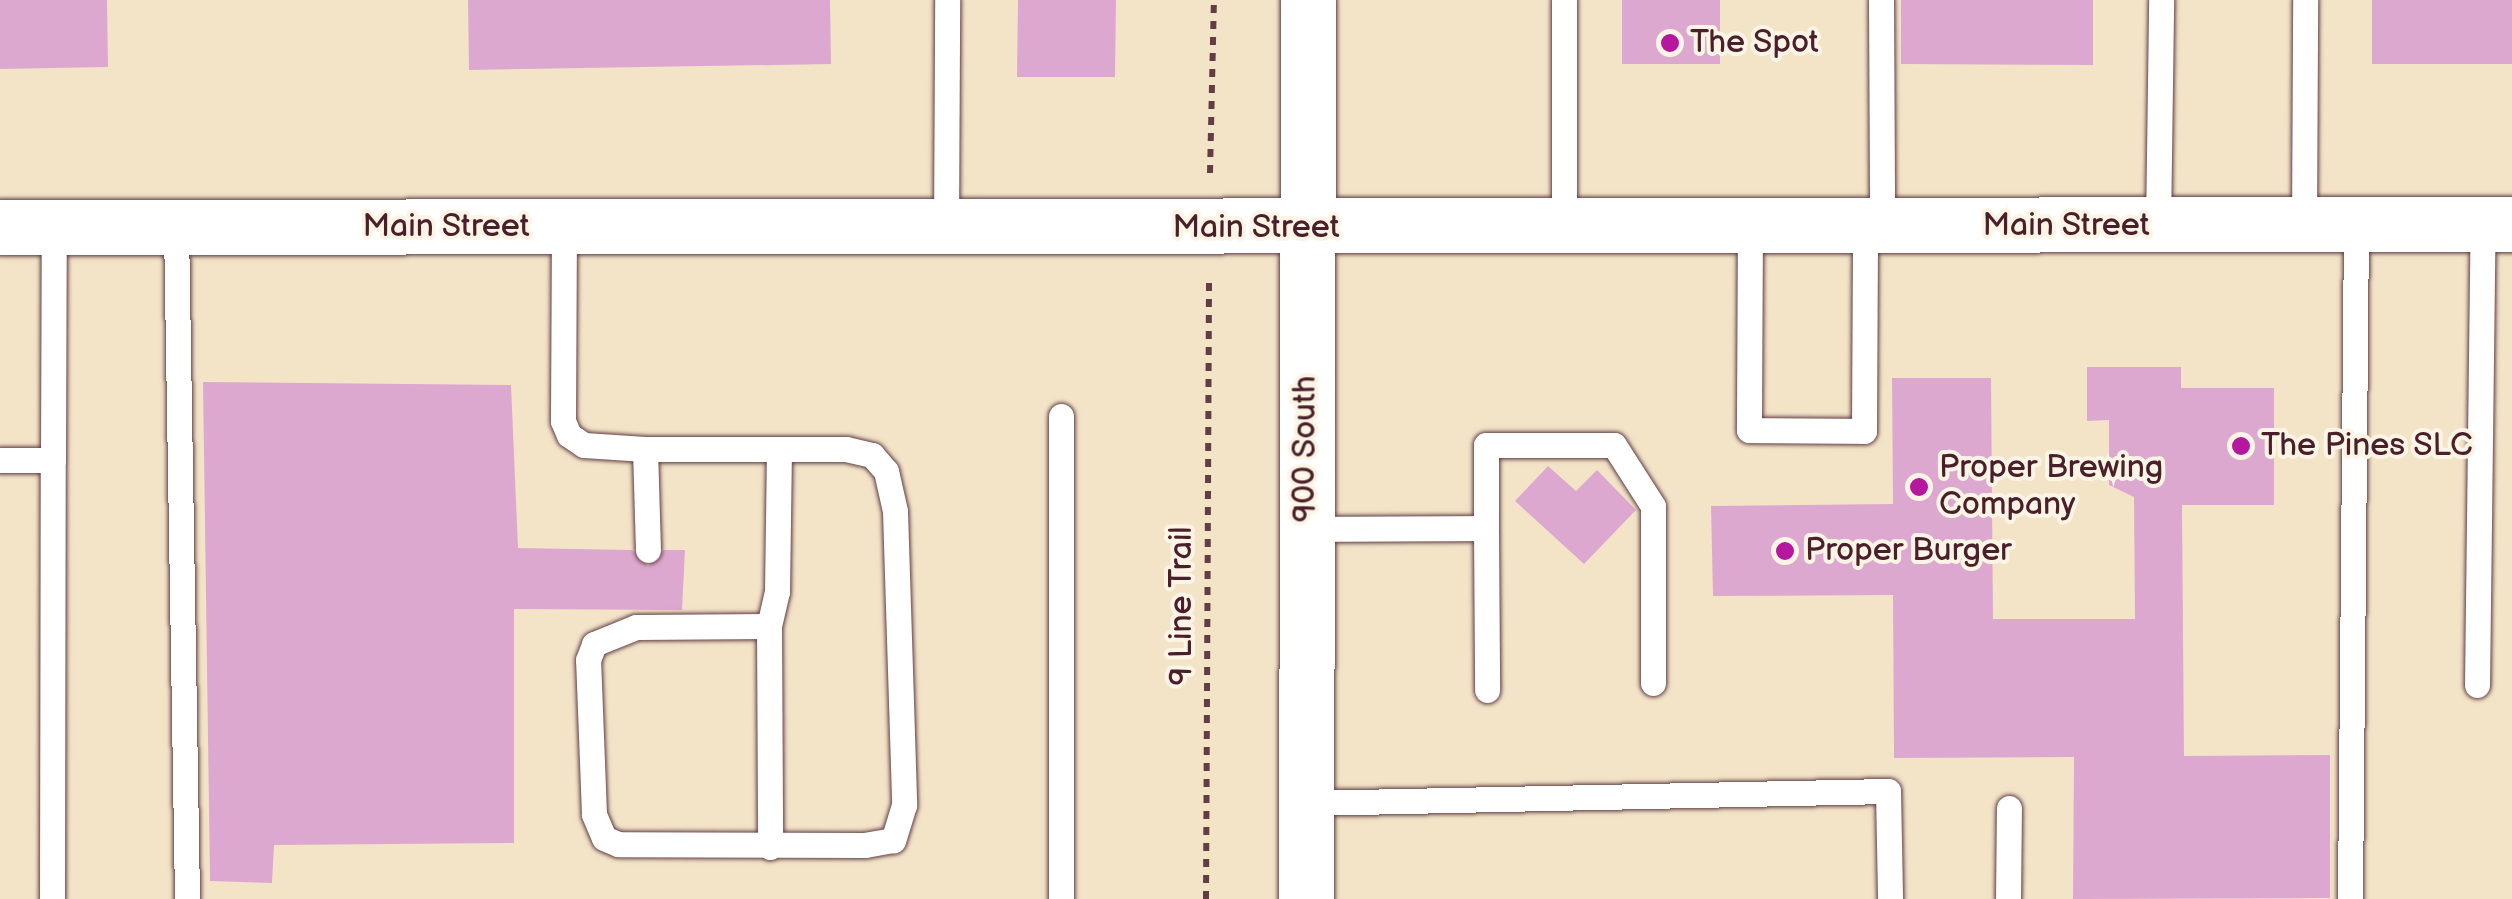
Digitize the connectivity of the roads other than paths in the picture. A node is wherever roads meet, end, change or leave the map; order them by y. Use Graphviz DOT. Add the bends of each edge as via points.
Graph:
graph roads {
  1 [pos="947,0"];
  2 [pos="1308,0"];
  3 [pos="1564,0"];
  4 [pos="1881,0"];
  5 [pos="2162,0"];
  6 [pos="2305,0"];
  7 [pos="2497,224"];
  8 [pos="1750,225"];
  9 [pos="1874,226"];
  10 [pos="2330,226"];
  11 [pos="2158,227"];
  12 [pos="0,228"];
  13 [pos="54,228"];
  14 [pos="176,228"];
  15 [pos="564,228"];
  16 [pos="1306,228"];
  17 [pos="1564,228"];
  18 [pos="946,229"];
  19 [pos="1061,416"];
  20 [pos="645,449"];
  21 [pos="779,452"];
  22 [pos="0,460"];
  23 [pos="53,460"];
  24 [pos="1486,528"];
  25 [pos="1306,529"];
  26 [pos="648,550"];
  27 [pos="769,626"];
  28 [pos="1653,682"];
  29 [pos="2477,685"];
  30 [pos="1486,690"];
  31 [pos="1306,803"];
  32 [pos="2009,808"];
  33 [pos="770,846"];
  34 [pos="52,899"];
  35 [pos="187,899"];
  36 [pos="1061,899"];
  37 [pos="1306,899"];
  38 [pos="1890,899"];
  39 [pos="2008,899"];
  40 [pos="2350,899"];
  1 -- 18 [label="lane"];
  2 -- 16 [label="street, 900 South"];
  3 -- 17 [label="lane"];
  4 -- 9 [label="lane"];
  5 -- 11 [label="lane"];
  6 -- 10 [label="lane"];
  7 -- 10 [label="street, Main Street"];
  7 -- 29 [label="lane"];
  8 -- 9 [label="street, Main Street"];
  8 -- 9 [label="lane" via="1749,430 1864,431"];
  8 -- 17 [label="street, Main Street"];
  9 -- 11 [label="street, Main Street"];
  10 -- 11 [label="street, Main Street"];
  10 -- 40 [label="lane"];
  12 -- 13 [label="street, Main Street"];
  13 -- 14 [label="street, Main Street"];
  13 -- 23 [label="lane"];
  14 -- 15 [label="street, Main Street"];
  14 -- 35 [label="lane"];
  15 -- 18 [label="street, Main Street"];
  15 -- 20 [label="lane" via="563,421 584,445"];
  16 -- 17 [label="street, Main Street"];
  16 -- 18 [label="street, Main Street"];
  16 -- 25 [label="street, 900 South"];
  19 -- 36 [label="lane"];
  20 -- 21 [label="lane"];
  20 -- 26 [label="lane"];
  21 -- 27 [label="lane" via="776,592"];
  21 -- 33 [label="lane" via="846,449 872,455 886,471 895,511 904,805 893,840"];
  22 -- 23 [label="lane"];
  23 -- 34 [label="lane"];
  24 -- 25 [label="lane"];
  24 -- 28 [label="lane" via="1486,445 1614,445 1653,506"];
  24 -- 30 [label="lane"];
  25 -- 31 [label="street, 900 South"];
  27 -- 33 [label="lane"];
  27 -- 33 [label="lane" via="650,619 594,644 588,660 594,814 604,838 618,844"];
  31 -- 37 [label="street, 900 South"];
  31 -- 38 [label="lane" via="1888,791"];
  32 -- 39 [label="lane"];
}
